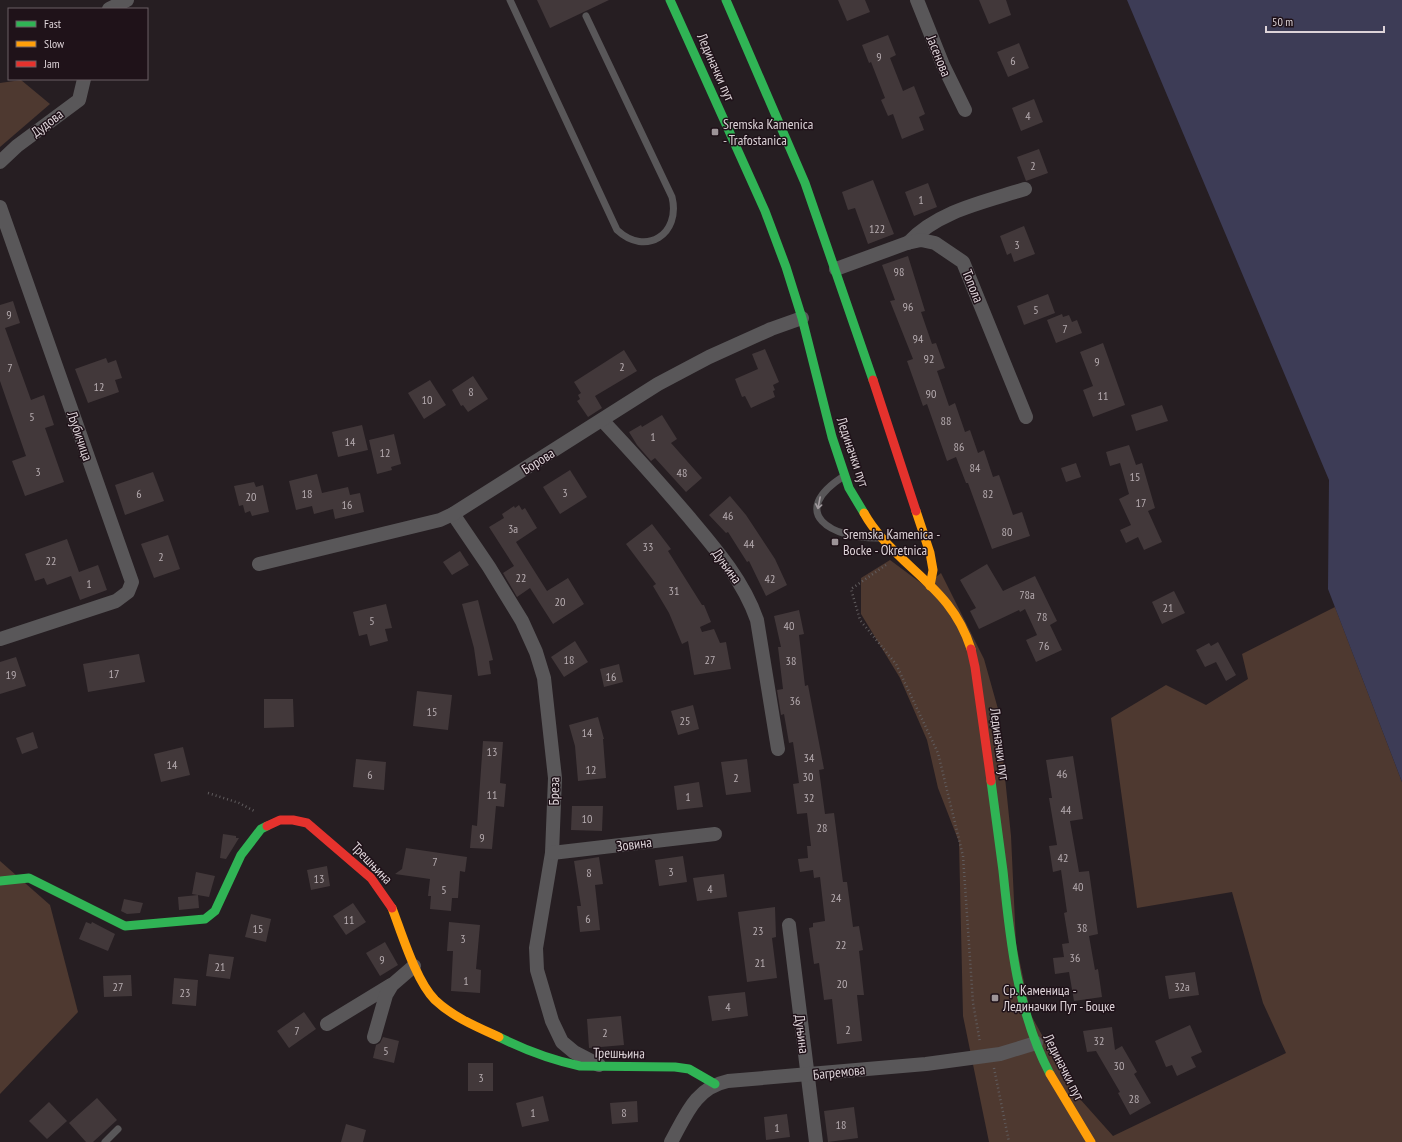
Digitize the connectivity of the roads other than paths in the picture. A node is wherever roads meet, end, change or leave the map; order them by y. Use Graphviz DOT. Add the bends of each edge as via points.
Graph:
graph roads {
  1 [pos="127,0"];
  2 [pos="510,0"];
  3 [pos="670,0"];
  4 [pos="726,0"];
  5 [pos="917,0"];
  6 [pos="111,8"];
  7 [pos="586,16"];
  8 [pos="84,80"];
  9 [pos="965,110"];
  10 [pos="0,162"];
  11 [pos="1025,189"];
  12 [pos="0,207"];
  13 [pos="907,243"];
  14 [pos="836,269"];
  15 [pos="802,318"];
  16 [pos="1026,417"];
  17 [pos="602,420"];
  18 [pos="844,476"];
  19 [pos="454,514"];
  20 [pos="882,538"];
  21 [pos="259,564"];
  22 [pos="930,586"];
  23 [pos="0,639"];
  24 [pos="778,749"];
  25 [pos="715,834"];
  26 [pos="552,853"];
  27 [pos="0,881"];
  28 [pos="789,925"];
  29 [pos="414,966"];
  30 [pos="392,985"];
  31 [pos="326,1024"];
  32 [pos="374,1037"];
  33 [pos="1036,1043"];
  34 [pos="601,1066"];
  35 [pos="808,1075"];
  36 [pos="715,1084"];
  37 [pos="118,1129"];
  38 [pos="105,1142"];
  39 [pos="671,1142"];
  40 [pos="816,1142"];
  41 [pos="1092,1142"];
  1 -- 6 [label="street"];
  2 -- 7 [label="lane" via="617,230 635,241 654,240 670,227 674,217 672,197"];
  3 -- 15 [label="street, Лединачки пут" via="765,211"];
  4 -- 14 [label="street" via="805,183"];
  5 -- 9 [label="street, Јасенова" via="942,65"];
  8 -- 10 [label="street, Дудова" via="79,100 17,146"];
  11 -- 13 [label="street" via="940,218 919,231"];
  12 -- 23 [label="street, Љубичица" via="132,582 128,592 116,601"];
  13 -- 14 [label="street, Топола"];
  13 -- 16 [label="street, Топола" via="921,240 935,243 963,262"];
  14 -- 22 [label="street" via="930,553 933,570"];
  15 -- 17 [label="street, Борова" via="708,357 658,384"];
  15 -- 18 [label="street, Лединачки пут"];
  17 -- 19 [label="street, Борова"];
  17 -- 24 [label="street, Дуњина" via="706,537 740,582 751,602 758,626"];
  18 -- 20 [label="street, Лединачки пут" via="856,501"];
  18 -- 20 [label="lane, one-way" via="832,483 821,495 818,513 823,524 832,530 854,537"];
  19 -- 21 [label="street, Борова" via="440,520"];
  19 -- 26 [label="street, Бреза" via="522,621 544,678 555,778"];
  20 -- 22 [label="street, Лединачки пут"];
  22 -- 33 [label="street, Лединачки пут" via="953,609 972,650 1012,951 1023,1008"];
  25 -- 26 [label="street, Зовина"];
  26 -- 34 [label="street, Бреза" via="536,948 537,970 552,1021 562,1042 574,1052"];
  27 -- 29 [label="street, Трешњина" via="29,878 125,926 205,919 215,911 241,856 260,829 280,820 293,820 307,823 371,878 390,904"];
  28 -- 35 [label="street, Дуњина"];
  29 -- 30 [label="street"];
  29 -- 34 [label="street, Трешњина" via="434,999 464,1020 525,1050 580,1066"];
  30 -- 31 [label="street"];
  30 -- 32 [label="street" via="386,996"];
  33 -- 35 [label="street, Багремова" via="987,1056"];
  33 -- 41 [label="street, Лединачки пут" via="1064,1100"];
  34 -- 36 [label="street, Трешњина" via="689,1070"];
  35 -- 36 [label="street, Багремова"];
  35 -- 40 [label="street, Дуњина"];
  36 -- 39 [label="street, Багремова" via="704,1091 689,1109"];
  37 -- 38 [label="lane"];
}
